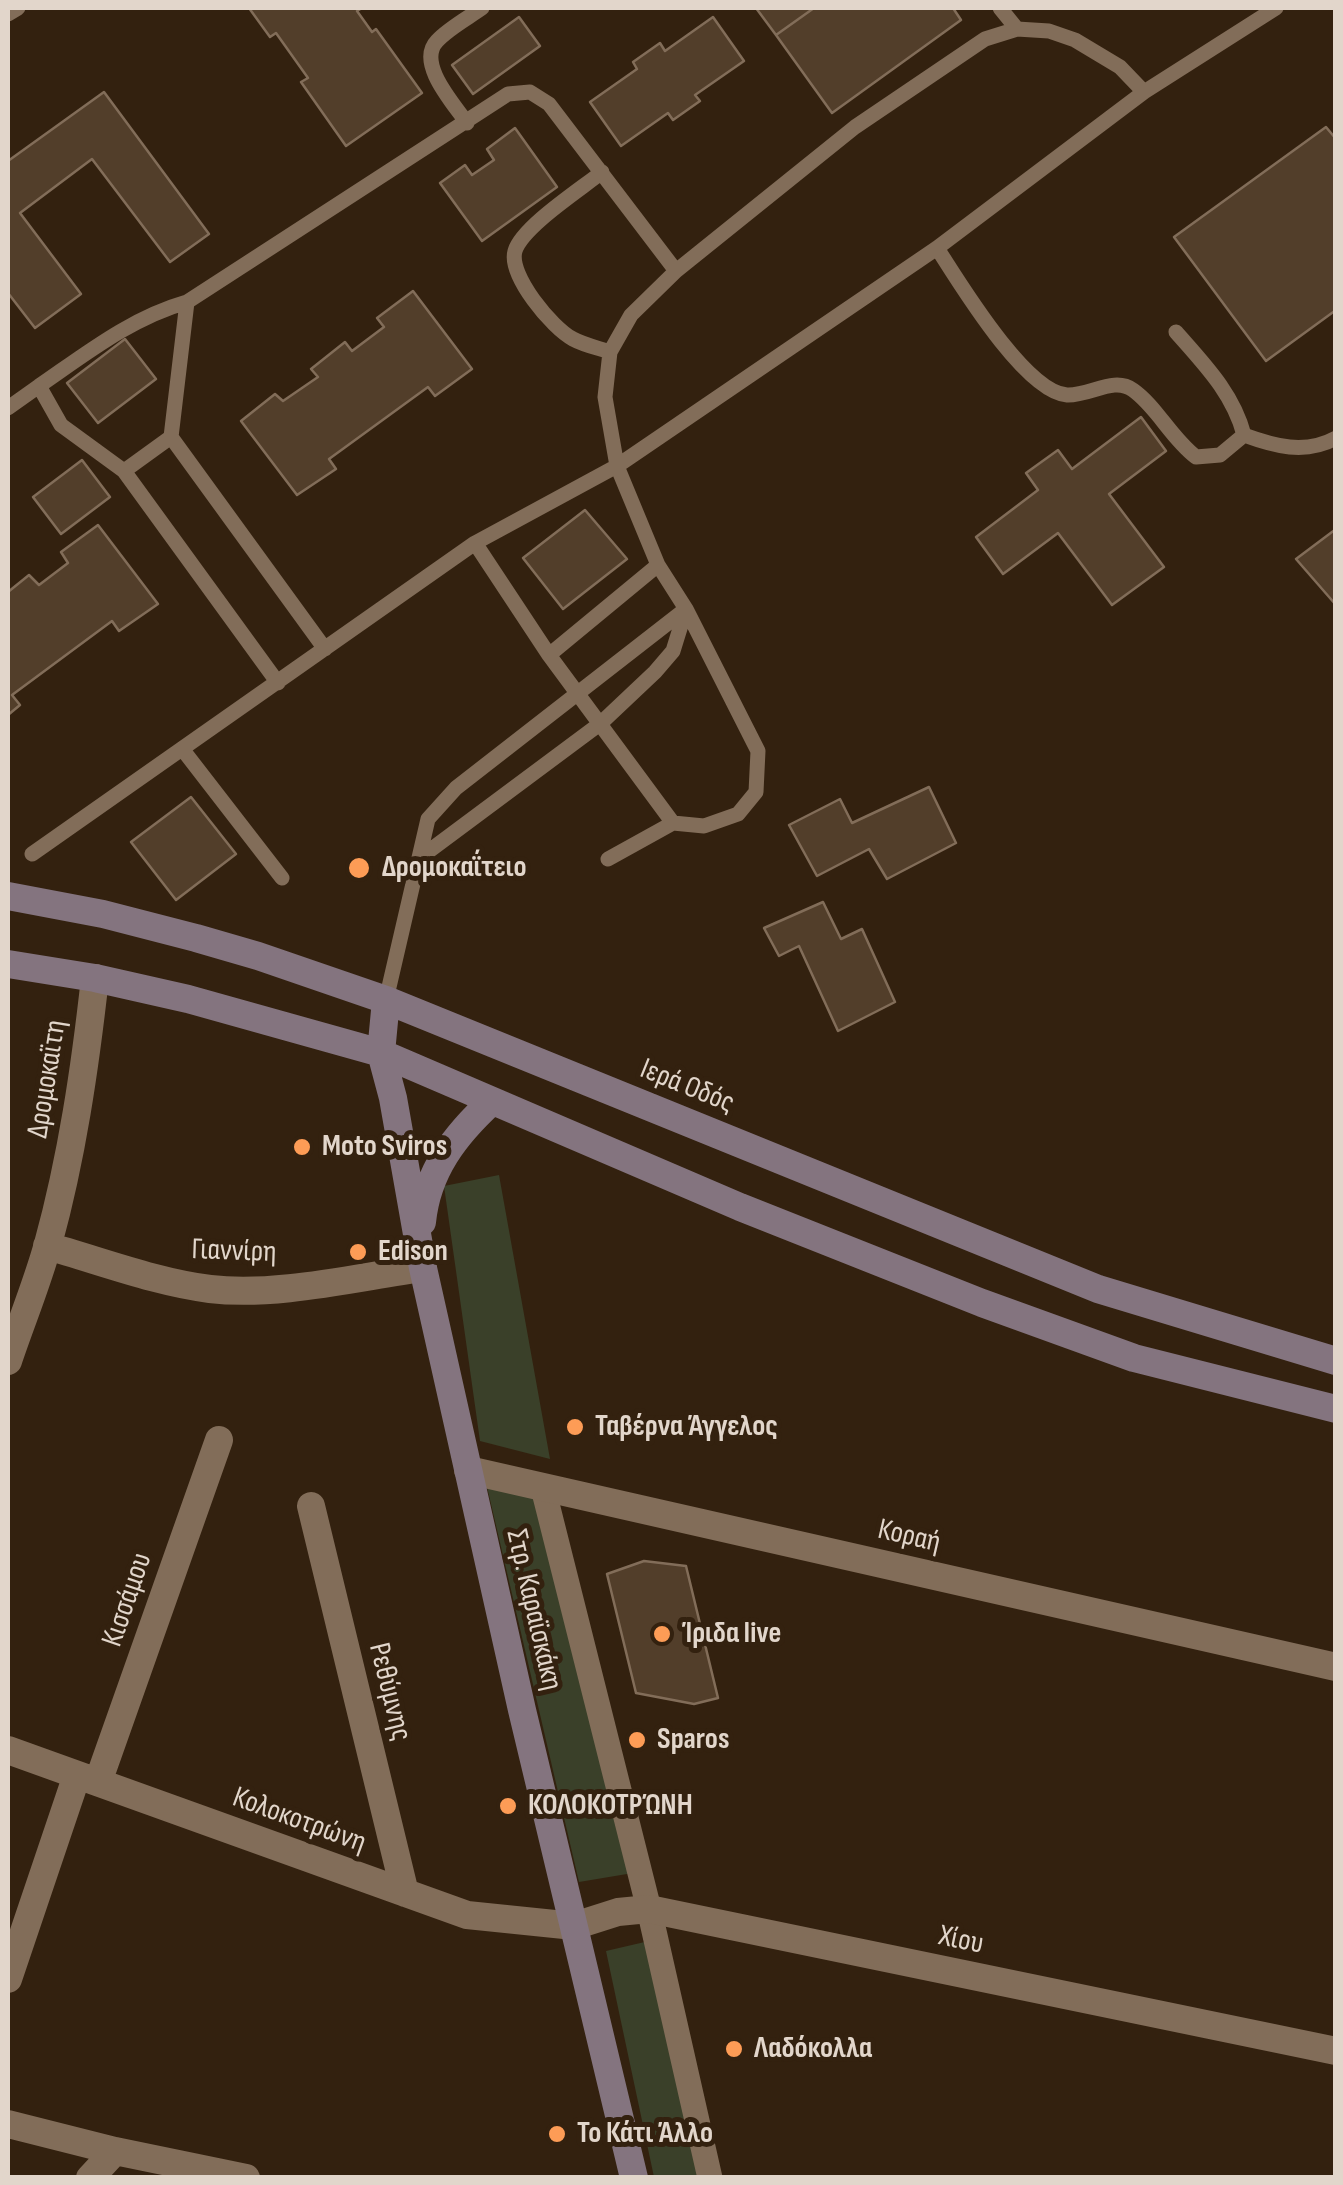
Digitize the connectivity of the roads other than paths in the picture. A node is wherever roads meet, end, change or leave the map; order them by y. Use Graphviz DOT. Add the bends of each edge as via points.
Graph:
graph roads {
  1 [pos="18,8"];
  2 [pos="482,8"];
  3 [pos="1000,8"];
  4 [pos="1276,8"];
  5 [pos="8,14"];
  6 [pos="1017,28"];
  7 [pos="1144,92"];
  8 [pos="466,123"];
  9 [pos="602,172"];
  10 [pos="937,248"];
  11 [pos="676,271"];
  12 [pos="187,302"];
  13 [pos="1176,332"];
  14 [pos="610,352"];
  15 [pos="39,386"];
  16 [pos="8,408"];
  17 [pos="1244,435"];
  18 [pos="171,437"];
  19 [pos="1336,438"];
  20 [pos="617,466"];
  21 [pos="124,471"];
  22 [pos="475,543"];
  23 [pos="658,566"];
  24 [pos="686,609"];
  25 [pos="324,650"];
  26 [pos="549,655"];
  27 [pos="278,683"];
  28 [pos="578,694"];
  29 [pos="600,723"];
  30 [pos="183,750"];
  31 [pos="672,822"];
  32 [pos="32,854"];
  33 [pos="421,857"];
  34 [pos="608,860"];
  35 [pos="282,878"];
  36 [pos="8,896"];
  37 [pos="8,964"];
  38 [pos="95,978"];
  39 [pos="386,1000"];
  40 [pos="381,1053"];
  41 [pos="492,1102"];
  42 [pos="47,1246"];
  43 [pos="423,1268"];
  44 [pos="8,1361"];
  45 [pos="1336,1361"];
  46 [pos="1336,1409"];
  47 [pos="219,1440"];
  48 [pos="468,1470"];
  49 [pos="542,1488"];
  50 [pos="311,1506"];
  51 [pos="1336,1667"];
  52 [pos="8,1750"];
  53 [pos="87,1778"];
  54 [pos="405,1894"];
  55 [pos="649,1909"];
  56 [pos="574,1926"];
  57 [pos="8,1979"];
  58 [pos="1336,2052"];
  59 [pos="8,2124"];
  60 [pos="115,2152"];
  61 [pos="90,2178"];
  62 [pos="246,2178"];
  63 [pos="634,2178"];
  64 [pos="710,2178"];
  1 -- 5 [label="lane"];
  2 -- 8 [label="lane" via="435,42 430,54"];
  3 -- 6 [label="lane"];
  4 -- 7 [label="lane"];
  6 -- 7 [label="lane" via="1075,40 1120,66"];
  6 -- 11 [label="lane" via="985,39 855,127"];
  7 -- 10 [label="lane"];
  8 -- 9 [label="lane" via="508,94 530,92 550,104"];
  8 -- 12 [label="lane"];
  9 -- 11 [label="lane"];
  9 -- 14 [label="lane" via="526,234 514,267 560,330"];
  10 -- 17 [label="lane" via="987,326 1042,384 1070,395 1118,383 1132,389 1196,457 1220,455"];
  10 -- 20 [label="lane"];
  11 -- 14 [label="lane" via="631,316"];
  12 -- 15 [label="lane" via="125,327"];
  12 -- 18 [label="lane"];
  13 -- 17 [label="lane" via="1225,390"];
  14 -- 20 [label="lane" via="605,398"];
  15 -- 16 [label="lane"];
  15 -- 21 [label="lane" via="61,425"];
  17 -- 19 [label="lane" via="1279,448"];
  18 -- 21 [label="lane"];
  18 -- 25 [label="lane"];
  20 -- 22 [label="lane"];
  20 -- 23 [label="lane"];
  21 -- 27 [label="lane"];
  22 -- 25 [label="lane"];
  22 -- 26 [label="lane"];
  23 -- 24 [label="lane"];
  23 -- 26 [label="lane"];
  24 -- 28 [label="lane"];
  24 -- 29 [label="lane" via="673,651"];
  24 -- 31 [label="lane" via="758,751 756,792 738,814 704,826"];
  25 -- 27 [label="lane"];
  26 -- 28 [label="lane"];
  27 -- 30 [label="lane"];
  28 -- 29 [label="lane"];
  28 -- 33 [label="lane" via="456,788 428,819"];
  29 -- 31 [label="lane"];
  29 -- 33 [label="lane"];
  30 -- 32 [label="lane"];
  30 -- 35 [label="lane"];
  31 -- 34 [label="lane"];
  33 -- 39 [label="lane"];
  36 -- 39 [label="main road, Ιερά Οδός" via="196,938"];
  37 -- 38 [label="main road"];
  38 -- 40 [label="main road"];
  38 -- 42 [label="street, Δρομοκαϊτη" via="82,1088"];
  39 -- 40 [label="main road, Στρ. Καραϊσκάκη"];
  39 -- 45 [label="main road, Ιερά Οδός" via="1098,1289"];
  40 -- 41 [label="main road"];
  40 -- 43 [label="main road, Στρ. Καραϊσκάκη"];
  41 -- 43 [label="main road" via="464,1126 432,1178 420,1238"];
  41 -- 46 [label="main road" via="1033,1322 1134,1358"];
  42 -- 43 [label="street, Γιαννίρη" via="213,1289"];
  42 -- 44 [label="street, Δρομοκαϊτη"];
  43 -- 48 [label="main road, Στρ. Καραϊσκάκη"];
  47 -- 53 [label="street, Κισσάμου"];
  48 -- 49 [label="street, Κοραή"];
  48 -- 56 [label="main road, Στρ. Καραϊσκάκη"];
  49 -- 51 [label="street, Κοραή"];
  49 -- 55 [label="street"];
  50 -- 54 [label="street, Ρεθύμνης"];
  52 -- 53 [label="street, Κολοκοτρώνη"];
  53 -- 54 [label="street, Κολοκοτρώνη"];
  53 -- 57 [label="street, Κισσάμου"];
  54 -- 56 [label="street, Κολοκοτρώνη" via="467,1915"];
  55 -- 56 [label="street, Χίου"];
  55 -- 58 [label="street, Χίου"];
  55 -- 64 [label="street"];
  56 -- 63 [label="main road, Στρ. Καραϊσκάκη"];
  59 -- 60 [label="street"];
  60 -- 61 [label="street"];
  60 -- 62 [label="street"];
}
